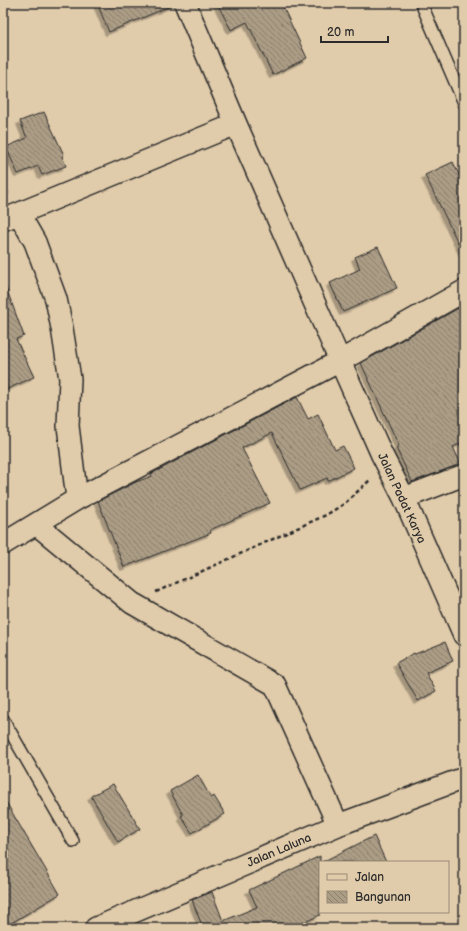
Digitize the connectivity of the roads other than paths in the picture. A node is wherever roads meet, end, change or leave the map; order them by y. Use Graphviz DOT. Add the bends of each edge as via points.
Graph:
graph roads {
  1 [pos="185,3"];
  2 [pos="421,3"];
  3 [pos="464,104"];
  4 [pos="236,124"];
  5 [pos="11,217"];
  6 [pos="464,291"];
  7 [pos="340,361"];
  8 [pos="464,474"];
  9 [pos="404,498"];
  10 [pos="77,499"];
  11 [pos="36,524"];
  12 [pos="3,544"];
  13 [pos="460,614"];
  14 [pos="464,635"];
  15 [pos="3,719"];
  16 [pos="464,778"];
  17 [pos="338,825"];
  18 [pos="73,840"];
  19 [pos="96,928"];
  1 -- 4 [label="street, Jalan Padat Karya"];
  2 -- 3 [label="lane"];
  4 -- 5 [label="street"];
  4 -- 7 [label="street, Jalan Padat Karya"];
  5 -- 10 [label="street" via="37,249 56,299 70,378 68,426"];
  6 -- 7 [label="street"];
  7 -- 9 [label="street, Jalan Padat Karya"];
  7 -- 10 [label="street"];
  8 -- 9 [label="street"];
  9 -- 13 [label="street, Jalan Padat Karya"];
  10 -- 11 [label="street"];
  11 -- 12 [label="street"];
  11 -- 17 [label="street" via="132,603 275,685"];
  13 -- 14 [label="street, Jalan Padat Karya"];
  15 -- 18 [label="lane"];
  16 -- 17 [label="street, Jalan Laluna"];
  17 -- 19 [label="street, Jalan Laluna"];
}
